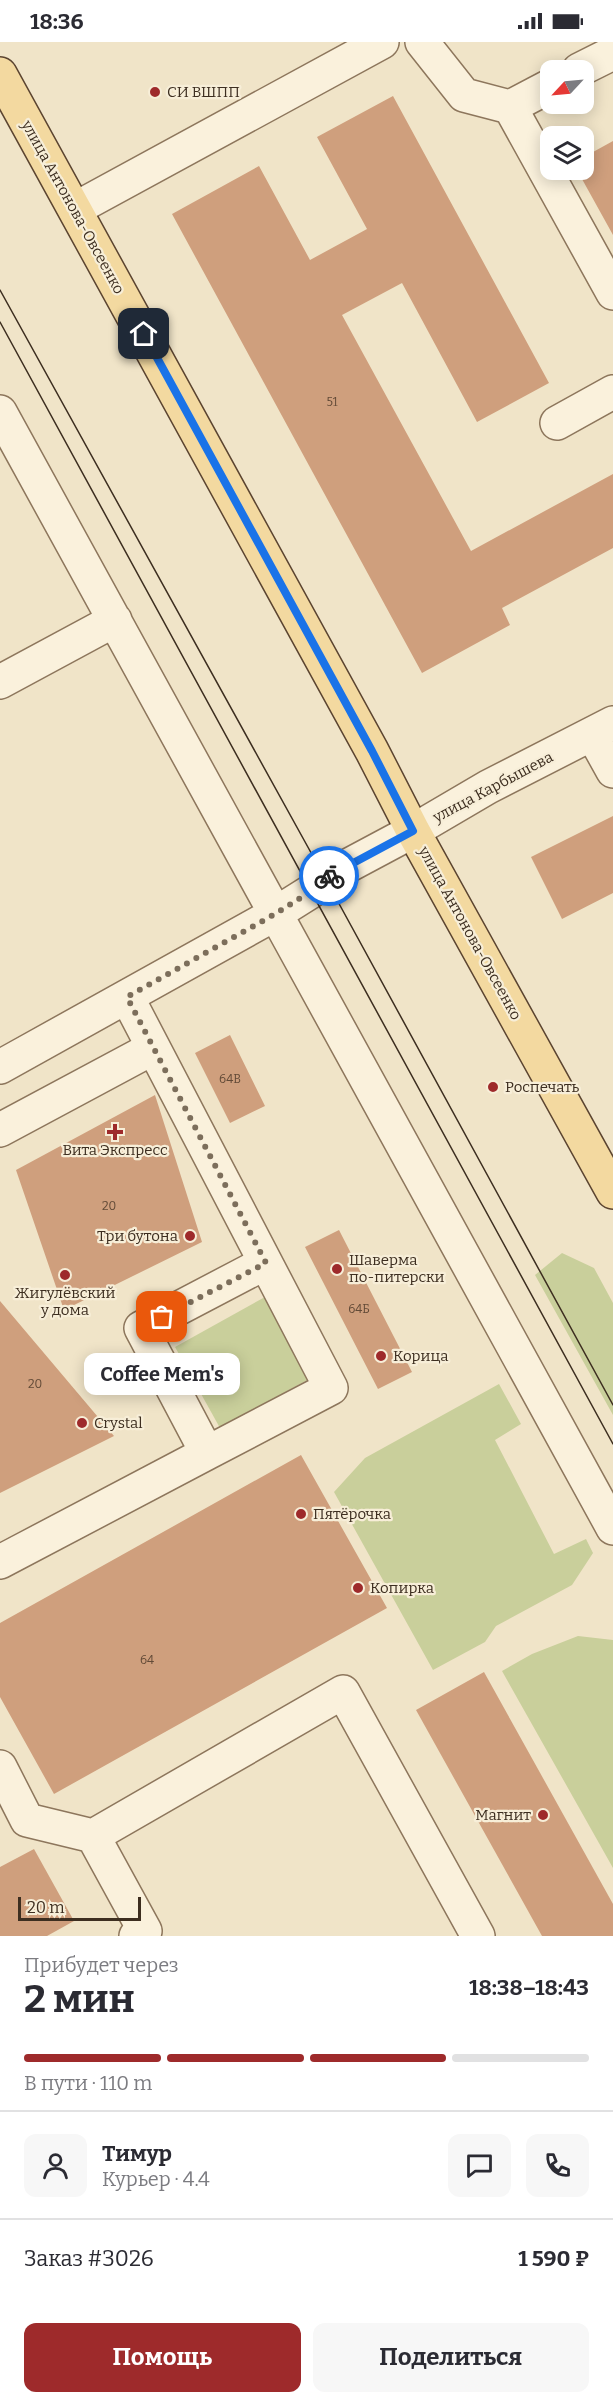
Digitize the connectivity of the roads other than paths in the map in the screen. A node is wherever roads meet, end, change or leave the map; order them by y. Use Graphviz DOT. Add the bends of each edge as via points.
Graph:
graph roads {
  1 [pos="382,42"];
  2 [pos="422,42"];
  3 [pos="613,53"];
  4 [pos="594,62"];
  5 [pos="0,74"];
  6 [pos="540,91"];
  7 [pos="510,107"];
  8 [pos="75,209"];
  9 [pos="613,293"];
  10 [pos="613,392"];
  11 [pos="0,412"];
  12 [pos="557,423"];
  13 [pos="115,620"];
  14 [pos="0,682"];
  15 [pos="603,729"];
  16 [pos="613,771"];
  17 [pos="413,831"];
  18 [pos="275,914"];
  19 [pos="127,997"];
  20 [pos="153,1048"];
  21 [pos="0,1067"];
  22 [pos="0,1130"];
  23 [pos="613,1192"];
  24 [pos="266,1263"];
  25 [pos="207,1453"];
  26 [pos="613,1528"];
  27 [pos="0,1562"];
  28 [pos="0,1767"];
  29 [pos="93,1836"];
  30 [pos="144,1934"];
  31 [pos="478,1936"];
  1 -- 8 [label="street"];
  2 -- 7 [label="street" via="464,95"];
  3 -- 4 [label="street"];
  5 -- 8 [label="main road, улица Антонова-Овсеенко"];
  6 -- 7 [label="street"];
  7 -- 9 [label="street"];
  8 -- 17 [label="main road, улица Антонова-Овсеенко"];
  10 -- 12 [label="street"];
  11 -- 13 [label="street"];
  13 -- 14 [label="street"];
  13 -- 18 [label="street"];
  15 -- 16 [label="street"];
  15 -- 17 [label="street, улица Карбышева"];
  17 -- 18 [label="street, улица Карбышева" via="325,878"];
  17 -- 23 [label="main road, улица Антонова-Овсеенко"];
  18 -- 19 [label="street, улица Карбышева"];
  18 -- 26 [label="street"];
  19 -- 20 [label="street"];
  19 -- 21 [label="street, улица Карбышева"];
  20 -- 22 [label="street"];
  20 -- 24 [label="street"];
  24 -- 25 [label="street" via="331,1388"];
  24 -- 25 [label="street" via="141,1328"];
  25 -- 27 [label="street"];
  28 -- 29 [label="street" via="27,1820"];
  29 -- 30 [label="street"];
  29 -- 31 [label="street" via="343,1692"];
}
